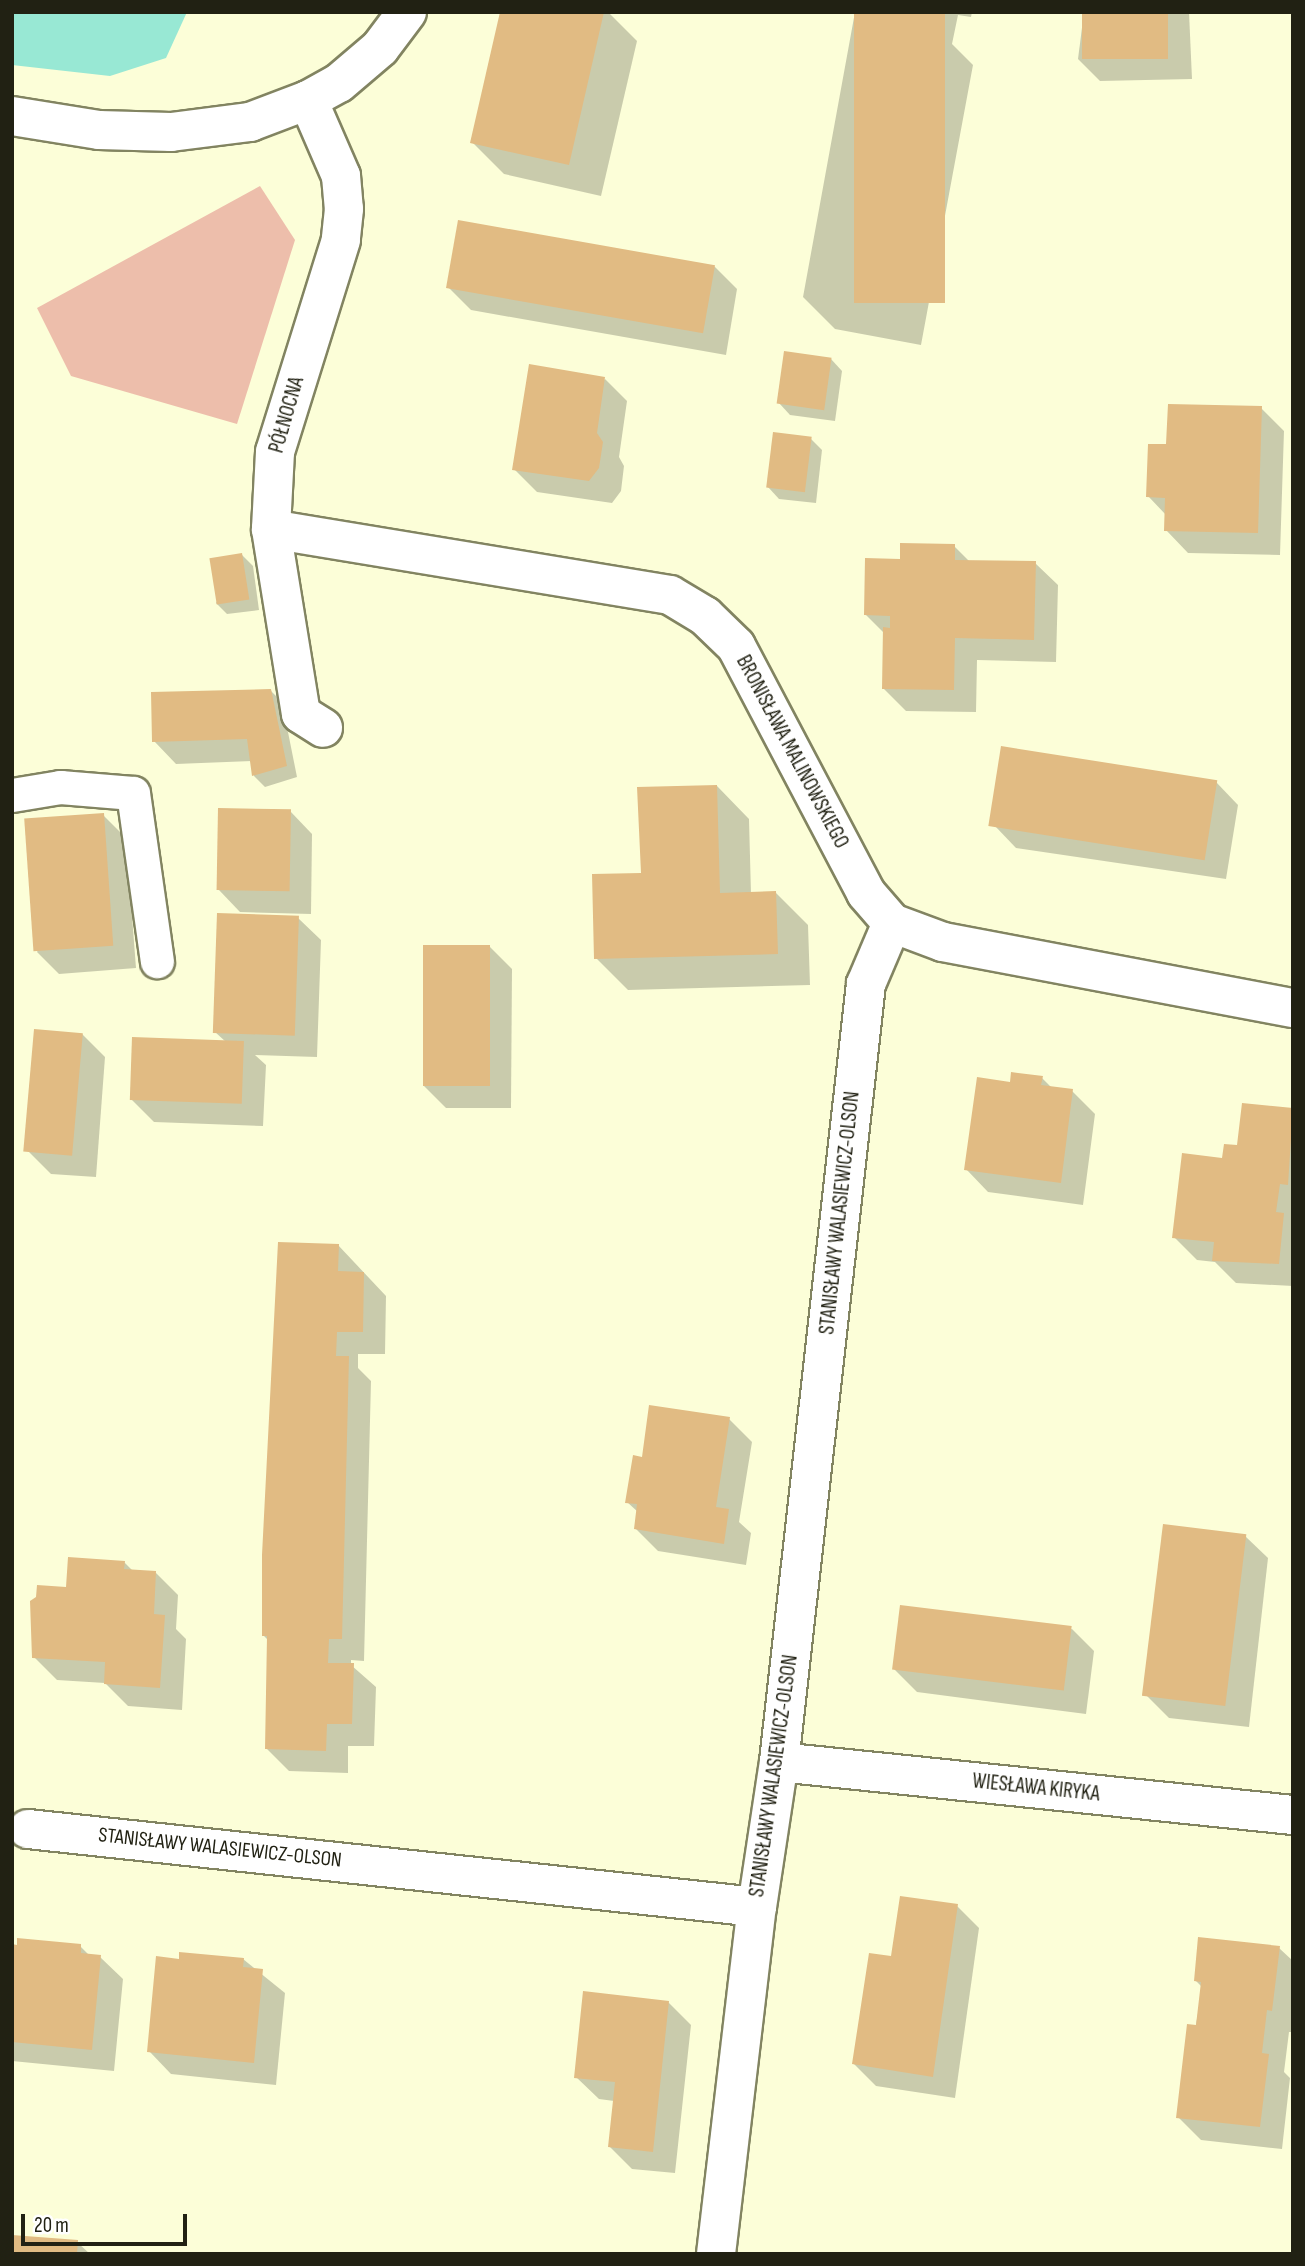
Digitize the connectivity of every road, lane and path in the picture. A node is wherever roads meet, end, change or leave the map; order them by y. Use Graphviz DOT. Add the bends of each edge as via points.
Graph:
graph roads {
  1 [pos="407,12"];
  2 [pos="309,100"];
  3 [pos="12,116"];
  4 [pos="271,529"];
  5 [pos="323,728"];
  6 [pos="12,795"];
  7 [pos="892,923"];
  8 [pos="157,961"];
  9 [pos="1293,1008"];
  10 [pos="779,1762"];
  11 [pos="1293,1815"];
  12 [pos="28,1829"];
  13 [pos="757,1906"];
  14 [pos="716,2254"];
  1 -- 2 [label="street" via="360,67"];
  2 -- 3 [label="street" via="250,122 171,132 99,130"];
  2 -- 4 [label="street, PÓŁNOCNA" via="341,176 344,216 341,240 275,452"];
  4 -- 5 [label="street, PÓŁNOCNA" via="301,714"];
  4 -- 7 [label="street, BRONISŁAWA MALINOWSKIEGO" via="670,594 705,616 736,646 866,892"];
  6 -- 8 [label="lane" via="60,786 133,793"];
  7 -- 9 [label="street, BRONISŁAWA MALINOWSKIEGO" via="943,942"];
  7 -- 10 [label="street, STANISŁAWY WALASIEWICZ-OLSON" via="866,984"];
  10 -- 11 [label="street, WIESŁAWA KIRYKA"];
  10 -- 13 [label="street, STANISŁAWY WALASIEWICZ-OLSON"];
  12 -- 13 [label="street, STANISŁAWY WALASIEWICZ-OLSON"];
  13 -- 14 [label="street"];
}
